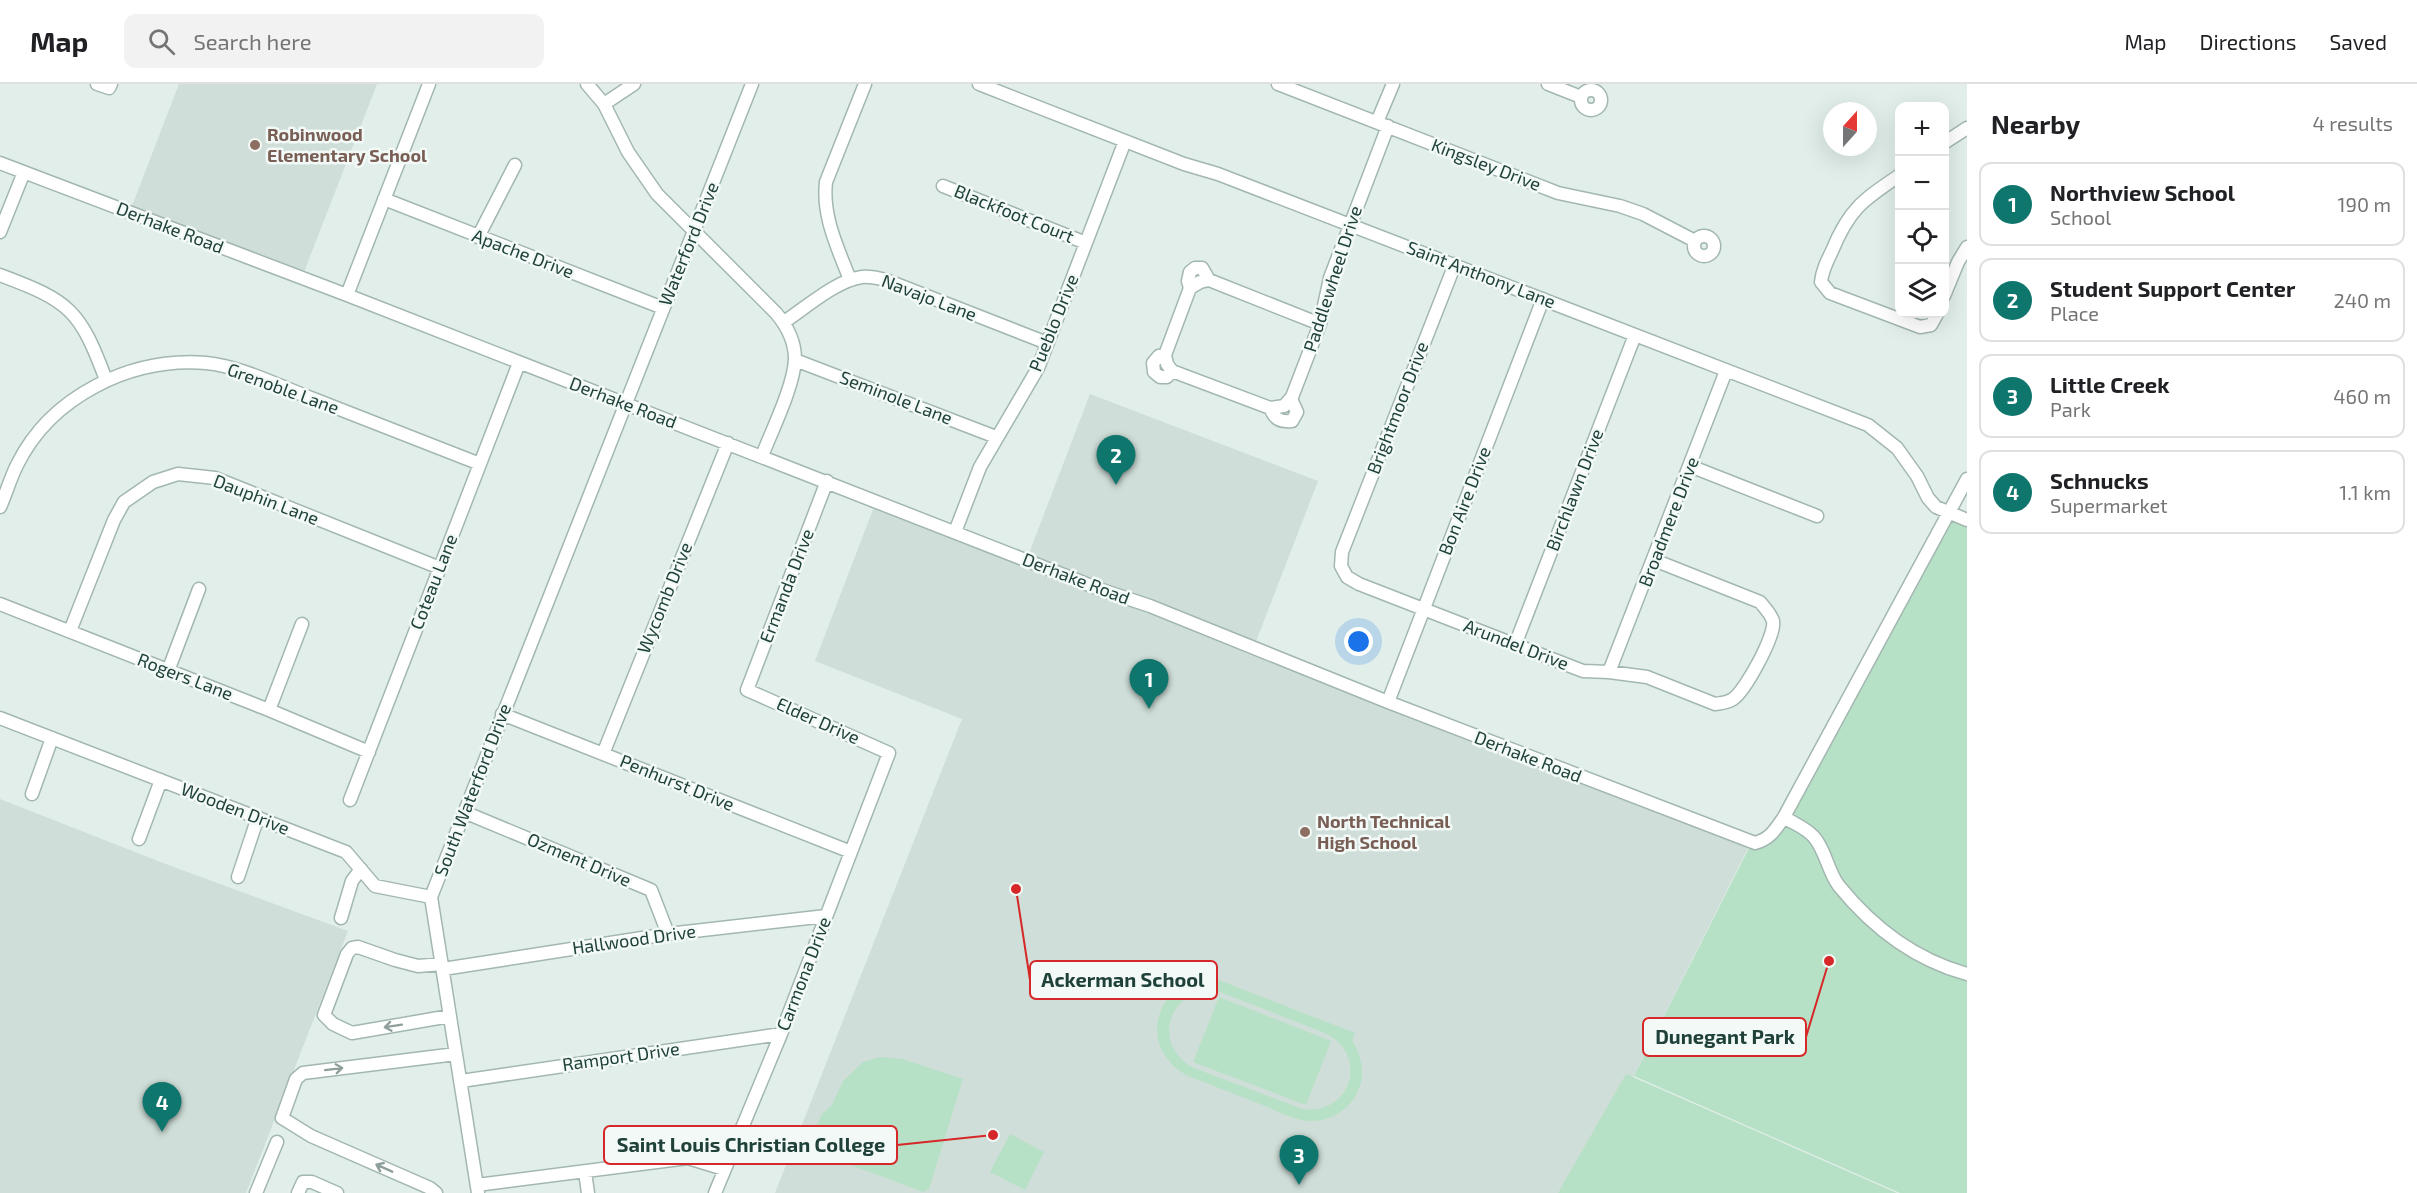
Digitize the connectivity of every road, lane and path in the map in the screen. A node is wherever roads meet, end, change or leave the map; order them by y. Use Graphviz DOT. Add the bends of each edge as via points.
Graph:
graph roads {
  1 [pos="97,84"];
  2 [pos="111,84"];
  3 [pos="429,84"];
  4 [pos="587,84"];
  5 [pos="634,84"];
  6 [pos="752,84"];
  7 [pos="865,84"];
  8 [pos="978,84"];
  9 [pos="1393,84"];
  10 [pos="1548,84"];
  11 [pos="1282,85"];
  12 [pos="1581,97"];
  13 [pos="604,104"];
  14 [pos="1383,124"];
  15 [pos="1964,135"];
  16 [pos="1125,141"];
  17 [pos="1949,141"];
  18 [pos="0,163"];
  19 [pos="514,165"];
  20 [pos="24,172"];
  21 [pos="1895,178"];
  22 [pos="943,186"];
  23 [pos="384,200"];
  24 [pos="1349,225"];
  25 [pos="695,231"];
  26 [pos="0,232"];
  27 [pos="477,237"];
  28 [pos="1695,242"];
  29 [pos="1086,243"];
  30 [pos="1967,247"];
  31 [pos="1455,264"];
  32 [pos="0,275"];
  33 [pos="850,280"];
  34 [pos="1949,284"];
  35 [pos="347,295"];
  36 [pos="1543,299"];
  37 [pos="663,308"];
  38 [pos="1895,318"];
  39 [pos="1896,318"];
  40 [pos="1935,318"];
  41 [pos="784,322"];
  42 [pos="1320,324"];
  43 [pos="1635,335"];
  44 [pos="1047,343"];
  45 [pos="795,360"];
  46 [pos="519,363"];
  47 [pos="1726,371"];
  48 [pos="106,380"];
  49 [pos="624,403"];
  50 [pos="996,437"];
  51 [pos="728,443"];
  52 [pos="762,456"];
  53 [pos="480,464"];
  54 [pos="1690,466"];
  55 [pos="1967,479"];
  56 [pos="827,481"];
  57 [pos="0,507"];
  58 [pos="1949,512"];
  59 [pos="1817,516"];
  60 [pos="1967,520"];
  61 [pos="955,532"];
  62 [pos="1342,552"];
  63 [pos="1654,560"];
  64 [pos="440,568"];
  65 [pos="199,589"];
  66 [pos="0,604"];
  67 [pos="1422,610"];
  68 [pos="302,624"];
  69 [pos="70,632"];
  70 [pos="1515,645"];
  71 [pos="168,671"];
  72 [pos="1609,672"];
  73 [pos="747,690"];
  74 [pos="1388,702"];
  75 [pos="269,710"];
  76 [pos="502,714"];
  77 [pos="0,718"];
  78 [pos="52,738"];
  79 [pos="369,752"];
  80 [pos="889,753"];
  81 [pos="603,754"];
  82 [pos="162,780"];
  83 [pos="32,794"];
  84 [pos="350,800"];
  85 [pos="464,812"];
  86 [pos="1784,817"];
  87 [pos="258,818"];
  88 [pos="140,839"];
  89 [pos="851,852"];
  90 [pos="361,869"];
  91 [pos="238,877"];
  92 [pos="431,897"];
  93 [pos="826,916"];
  94 [pos="341,918"];
  95 [pos="668,934"];
  96 [pos="442,966"];
  97 [pos="1967,974"];
  98 [pos="450,1016"];
  99 [pos="781,1034"];
  100 [pos="456,1053"];
  101 [pos="461,1081"];
  102 [pos="277,1142"];
  103 [pos="724,1169"];
  104 [pos="585,1172"];
  105 [pos="477,1189"];
  106 [pos="256,1193"];
  107 [pos="298,1193"];
  108 [pos="337,1193"];
  109 [pos="436,1193"];
  110 [pos="588,1193"];
  111 [pos="715,1193"];
  1 -- 2 [label="street" via="109,88"];
  3 -- 23 [label="street"];
  4 -- 13 [label="street"];
  5 -- 13 [label="street"];
  6 -- 25 [label="street, Waterford Drive"];
  7 -- 33 [label="street" via="826,182 824,199"];
  8 -- 16 [label="street, Saint Anthony Lane"];
  9 -- 14 [label="street, Paddlewheel Drive"];
  10 -- 12 [label="street"];
  11 -- 14 [label="street, Kingsley Drive"];
  13 -- 25 [label="street" via="628,152 657,194"];
  14 -- 24 [label="street, Paddlewheel Drive"];
  14 -- 28 [label="street, Kingsley Drive" via="1558,193 1643,214"];
  15 -- 17 [label="street"];
  16 -- 24 [label="street, Saint Anthony Lane"];
  16 -- 29 [label="street, Pueblo Drive"];
  18 -- 20 [label="street, Derhake Road"];
  19 -- 27 [label="street"];
  20 -- 26 [label="street"];
  20 -- 35 [label="street, Derhake Road"];
  21 -- 38 [label="street" via="1851,212 1840,230 1821,282 1830,293"];
  22 -- 29 [label="street, Blackfoot Court"];
  23 -- 27 [label="street, Apache Drive"];
  23 -- 35 [label="street"];
  24 -- 31 [label="street, Saint Anthony Lane"];
  24 -- 42 [label="street, Paddlewheel Drive" via="1330,278"];
  25 -- 37 [label="street, Waterford Drive"];
  25 -- 41 [label="street"];
  27 -- 37 [label="street, Apache Drive"];
  29 -- 44 [label="street, Pueblo Drive"];
  30 -- 34 [label="street"];
  31 -- 36 [label="street, Saint Anthony Lane"];
  31 -- 62 [label="street, Brightmoor Drive"];
  32 -- 48 [label="street" via="37,289 69,310 91,340"];
  33 -- 41 [label="street, Navajo Lane"];
  33 -- 44 [label="street, Navajo Lane" via="886,280"];
  35 -- 46 [label="street, Derhake Road"];
  36 -- 43 [label="street, Saint Anthony Lane"];
  36 -- 67 [label="street, Bon Aire Drive"];
  37 -- 49 [label="street, Waterford Drive"];
  39 -- 40 [label="street" via="1920,327 1931,325"];
  41 -- 45 [label="street"];
  42 -- 42 [label="street, Paddlewheel Drive" via="1209,280 1200,282 1190,288 1165,355 1167,364 1172,371 1270,408 1288,402"];
  43 -- 47 [label="street, Saint Anthony Lane"];
  43 -- 70 [label="street, Birchlawn Drive"];
  44 -- 50 [label="street, Pueblo Drive" via="1038,368"];
  45 -- 50 [label="street, Seminole Lane"];
  45 -- 52 [label="street"];
  46 -- 49 [label="street, Derhake Road"];
  46 -- 53 [label="street, Coteau Lane"];
  47 -- 54 [label="street, Broadmere Drive"];
  47 -- 58 [label="street, Saint Anthony Lane" via="1868,425 1897,448 1936,507"];
  48 -- 53 [label="street, Grenoble Lane" via="136,369 208,363 256,376"];
  48 -- 57 [label="street, Grenoble Lane" via="74,399 45,424 17,465"];
  49 -- 51 [label="street, Derhake Road"];
  49 -- 76 [label="street, South Waterford Drive"];
  50 -- 61 [label="street, Pueblo Drive"];
  51 -- 52 [label="street, Derhake Road"];
  51 -- 81 [label="street, Wycomb Drive"];
  52 -- 56 [label="street, Derhake Road"];
  53 -- 64 [label="street, Coteau Lane"];
  54 -- 59 [label="street"];
  54 -- 63 [label="street, Broadmere Drive"];
  55 -- 58 [label="street, Derhake Road"];
  56 -- 61 [label="street, Derhake Road"];
  56 -- 73 [label="street, Ermanda Drive"];
  58 -- 60 [label="street, Saint Anthony Lane"];
  58 -- 86 [label="street, Derhake Road"];
  61 -- 74 [label="street, Derhake Road"];
  62 -- 67 [label="street, Arundel Drive" via="1341,566 1347,577"];
  63 -- 72 [label="street, Broadmere Drive"];
  63 -- 72 [label="street, Arundel Drive" via="1760,602 1773,621 1773,633 1743,689 1725,704 1715,704 1647,677"];
  64 -- 69 [label="street, Dauphin Lane" via="215,478 178,474 153,482 124,502"];
  64 -- 79 [label="street, Coteau Lane"];
  65 -- 71 [label="street"];
  66 -- 69 [label="street, Rogers Lane"];
  67 -- 70 [label="street, Arundel Drive"];
  67 -- 74 [label="street, Bon Aire Drive"];
  68 -- 75 [label="street"];
  69 -- 71 [label="street, Rogers Lane"];
  70 -- 72 [label="street, Arundel Drive" via="1583,671"];
  71 -- 75 [label="street, Rogers Lane"];
  73 -- 80 [label="street, Elder Drive"];
  74 -- 86 [label="street, Derhake Road" via="1755,843 1772,835"];
  75 -- 79 [label="street, Rogers Lane"];
  76 -- 81 [label="street, Penhurst Drive"];
  76 -- 85 [label="street, South Waterford Drive"];
  77 -- 78 [label="street, Wooden Drive"];
  78 -- 82 [label="street, Wooden Drive"];
  78 -- 83 [label="street"];
  79 -- 84 [label="street, Coteau Lane"];
  80 -- 89 [label="street, Carmona Drive"];
  81 -- 89 [label="street, Penhurst Drive"];
  82 -- 87 [label="street, Wooden Drive"];
  82 -- 88 [label="street"];
  85 -- 92 [label="street, South Waterford Drive"];
  85 -- 95 [label="street, Ozment Drive" via="651,890"];
  86 -- 97 [label="street" via="1816,839 1840,887 1884,932 1912,952"];
  87 -- 90 [label="street, Wooden Drive" via="346,852"];
  87 -- 91 [label="street"];
  89 -- 93 [label="street, Carmona Drive"];
  90 -- 92 [label="street, Wooden Drive" via="375,886"];
  90 -- 94 [label="street" via="352,881"];
  92 -- 96 [label="street, South Waterford Drive"];
  93 -- 95 [label="street, Hallwood Drive"];
  93 -- 99 [label="street, Carmona Drive"];
  95 -- 96 [label="street, Hallwood Drive"];
  96 -- 98 [label="street, South Waterford Drive"];
  98 -- 96 [label="street, Hallwood Drive, one-way" via="352,1033 324,1015 352,948 418,966"];
  98 -- 100 [label="street, South Waterford Drive"];
  99 -- 101 [label="street, Ramport Drive"];
  99 -- 103 [label="street, Carmona Drive"];
  100 -- 101 [label="street, South Waterford Drive"];
  109 -- 100 [label="street, one-way" via="311,1136 282,1118 296,1079 303,1072"];
  101 -- 105 [label="street, South Waterford Drive"];
  102 -- 106 [label="street"];
  103 -- 104 [label="street" via="688,1158"];
  103 -- 111 [label="street, Carmona Drive"];
  104 -- 105 [label="street"];
  104 -- 110 [label="street"];
  107 -- 108 [label="street" via="303,1182 312,1182"];
}
